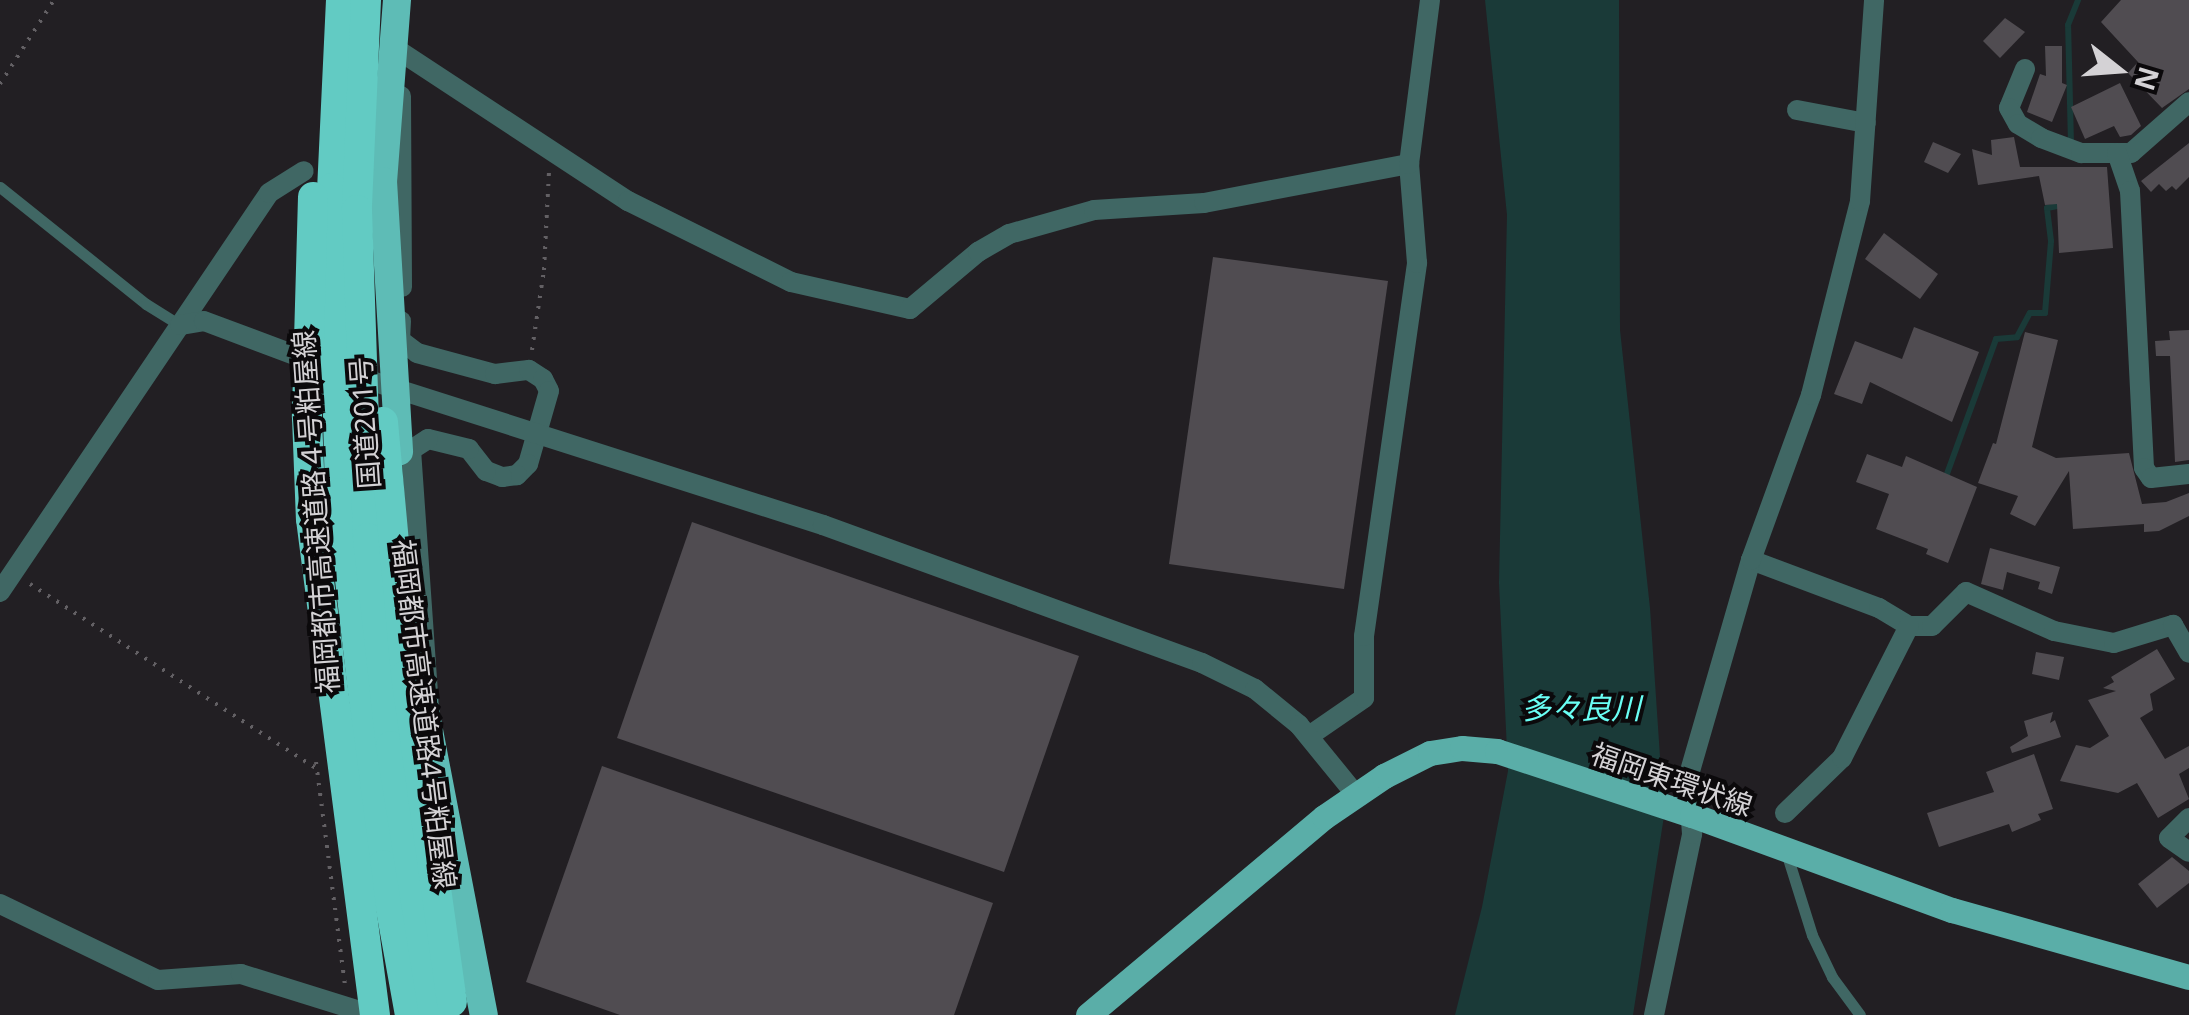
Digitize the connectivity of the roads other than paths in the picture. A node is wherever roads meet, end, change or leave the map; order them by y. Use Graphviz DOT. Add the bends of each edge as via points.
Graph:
graph roads {
  1 [pos="366,0"];
  2 [pos="397,0"];
  3 [pos="407,0"];
  4 [pos="1430,0"];
  5 [pos="1874,0"];
  6 [pos="337,8"];
  7 [pos="401,52"];
  8 [pos="2024,69"];
  9 [pos="2189,102"];
  10 [pos="1796,110"];
  11 [pos="1866,123"];
  12 [pos="360,125"];
  13 [pos="2117,152"];
  14 [pos="1408,164"];
  15 [pos="314,165"];
  16 [pos="392,184"];
  17 [pos="0,187"];
  18 [pos="180,325"];
  19 [pos="325,366"];
  20 [pos="394,388"];
  21 [pos="538,434"];
  22 [pos="2189,474"];
  23 [pos="1751,560"];
  24 [pos="0,592"];
  25 [pos="1910,626"];
  26 [pos="2189,652"];
  27 [pos="1309,736"];
  28 [pos="1356,795"];
  29 [pos="1685,812"];
  30 [pos="1786,813"];
  31 [pos="2189,818"];
  32 [pos="1786,852"];
  33 [pos="2189,852"];
  34 [pos="0,904"];
  35 [pos="2189,978"];
  36 [pos="362,1011"];
  37 [pos="399,1015"];
  38 [pos="410,1015"];
  39 [pos="434,1015"];
  40 [pos="454,1015"];
  41 [pos="484,1015"];
  42 [pos="496,1015"];
  43 [pos="1088,1015"];
  44 [pos="1654,1015"];
  45 [pos="1860,1015"];
  1 -- 12 [label="highway, 福岡都市高速道路4号粕屋線, bridge"];
  2 -- 16 [label="highway, 国道201号"];
  3 -- 7 [label="street"];
  4 -- 14 [label="street"];
  5 -- 11 [label="street"];
  6 -- 15 [label="highway, 国道201号"];
  6 -- 36 [label="highway, bridge" via="314,179 307,417 311,519"];
  6 -- 38 [label="highway, 福岡都市高速道路４号粕屋線, bridge" via="332,208 340,493 383,865"];
  7 -- 14 [label="street" via="628,202 791,282 910,308 1010,234 1094,210 1204,203"];
  7 -- 16 [label="street"];
  8 -- 13 [label="street" via="2009,108 2018,124 2081,152"];
  9 -- 13 [label="street" via="2131,153"];
  10 -- 11 [label="street"];
  11 -- 23 [label="street" via="1860,201 1811,395"];
  12 -- 39 [label="highway, 福岡都市高速道路4号粕屋線, bridge" via="356,210 368,538 391,746"];
  12 -- 40 [label="highway, bridge" via="368,128 394,565"];
  13 -- 22 [label="street" via="2130,190 2144,468 2152,478"];
  14 -- 27 [label="street" via="1417,263 1364,636 1364,698"];
  15 -- 16 [label="lane"];
  15 -- 18 [label="street" via="270,193"];
  15 -- 19 [label="highway, 国道201号"];
  16 -- 20 [label="highway, 国道201号"];
  16 -- 21 [label="street" via="400,340 417,353 495,374 529,370 543,379 549,391"];
  17 -- 18 [label="lane"];
  18 -- 19 [label="street" via="204,321"];
  18 -- 24 [label="street"];
  19 -- 20 [label="street"];
  19 -- 37 [label="highway, 国道201号" via="328,484 363,836"];
  20 -- 21 [label="street"];
  20 -- 41 [label="highway, 国道201号" via="417,671"];
  21 -- 27 [label="street" via="822,525 1202,663 1255,689"];
  21 -- 42 [label="street" via="528,464 502,478 486,471 469,450 428,439 411,450 427,693"];
  23 -- 25 [label="street"];
  23 -- 29 [label="street" via="1688,778"];
  25 -- 26 [label="street" via="1932,626 1966,592 2054,631 2114,642 2174,625"];
  25 -- 30 [label="street" via="1842,758"];
  27 -- 28 [label="street"];
  28 -- 29 [label="main road, 福岡東環状線" via="1430,753 1462,748 1497,751"];
  28 -- 43 [label="main road, 福岡東環状線"];
  29 -- 32 [label="main road, 福岡東環状線"];
  29 -- 44 [label="street"];
  31 -- 33 [label="street" via="2169,838"];
  32 -- 35 [label="main road, 福岡東環状線" via="1952,910"];
  32 -- 45 [label="lane" via="1812,936"];
  34 -- 36 [label="street" via="158,980 241,974"];
}
